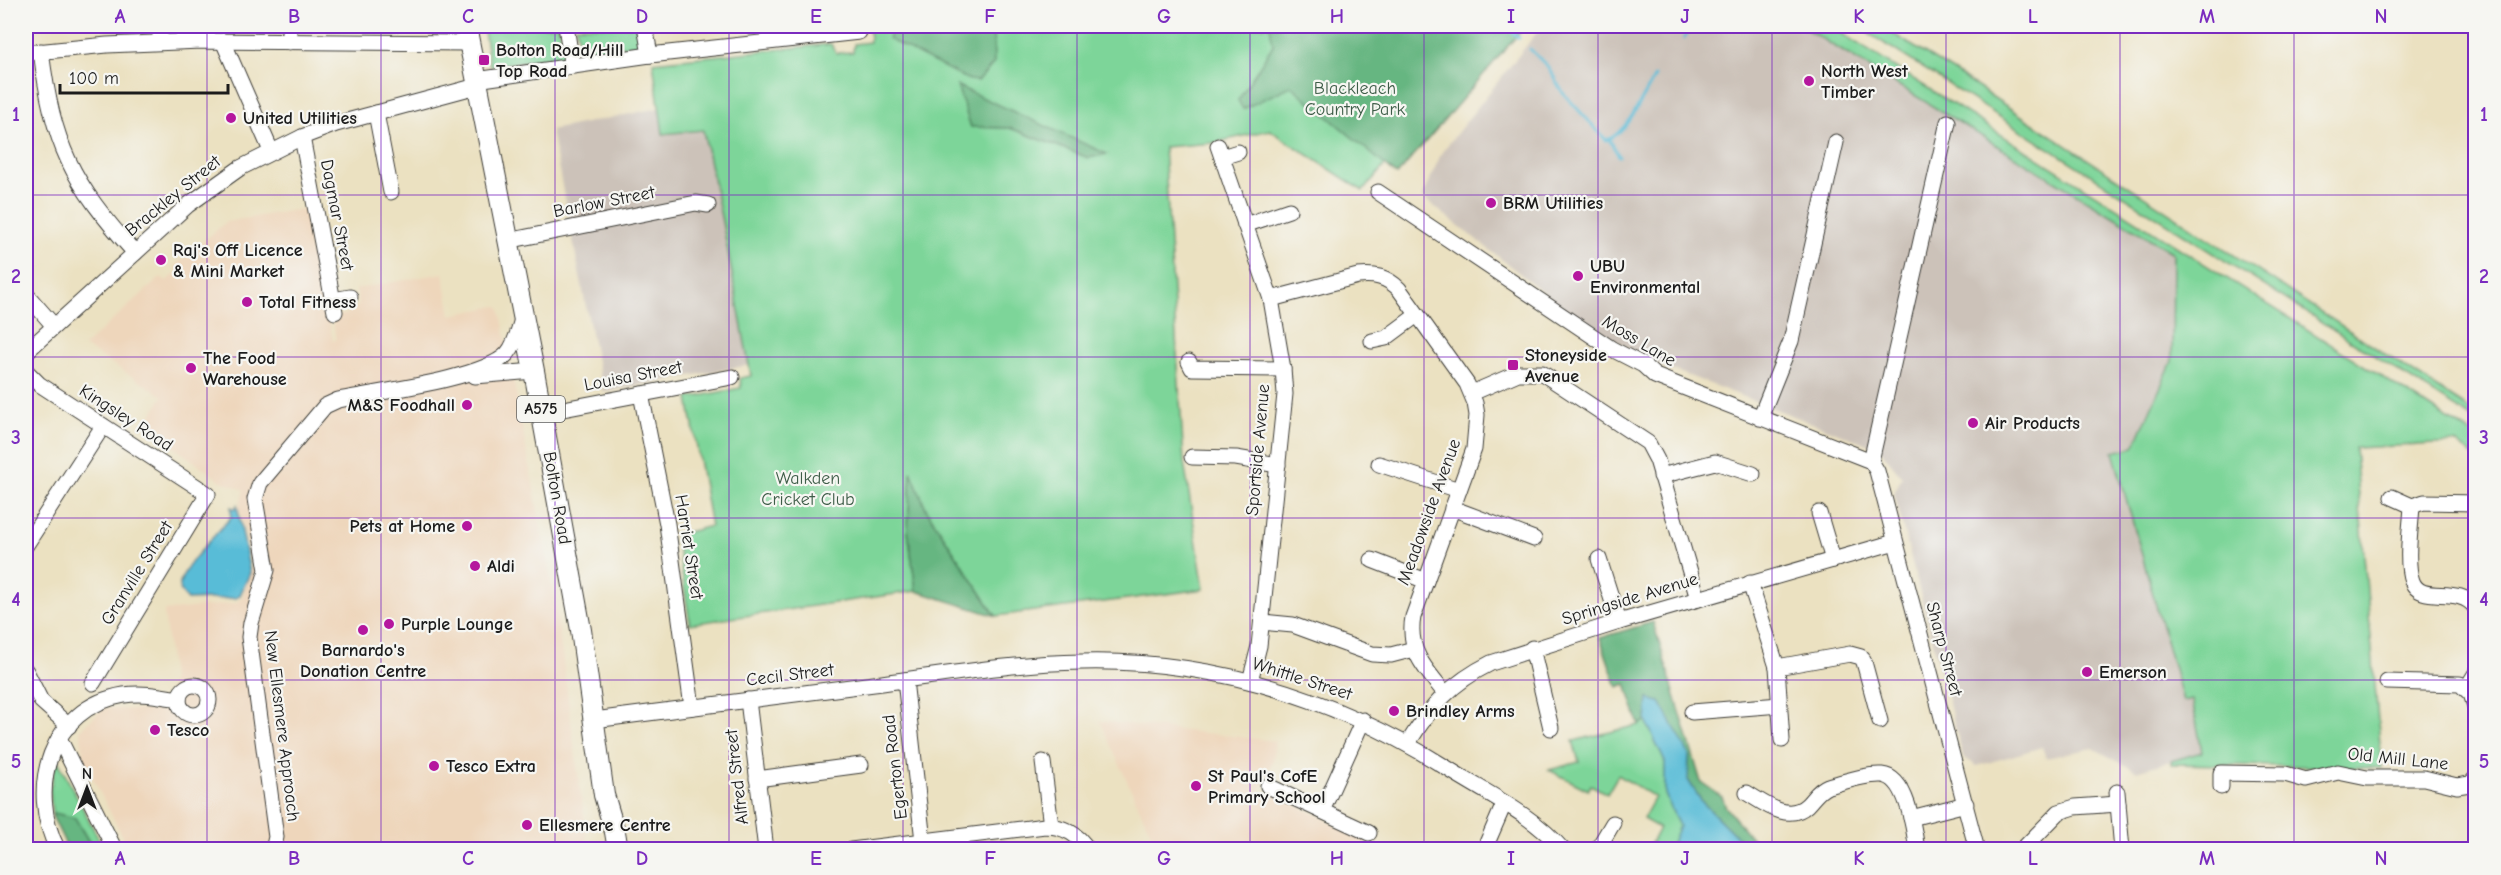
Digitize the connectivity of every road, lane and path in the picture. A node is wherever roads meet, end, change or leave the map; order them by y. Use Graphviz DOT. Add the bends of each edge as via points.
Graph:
graph roads {
  1 [pos="160,26"];
  2 [pos="289,26"];
  3 [pos="566,26"];
  4 [pos="645,26"];
  5 [pos="859,32"];
  6 [pos="468,34"];
  7 [pos="223,41"];
  8 [pos="160,42"];
  9 [pos="289,42"];
  10 [pos="33,52"];
  11 [pos="650,55"];
  12 [pos="572,65"];
  13 [pos="477,83"];
  14 [pos="376,113"];
  15 [pos="1947,122"];
  16 [pos="302,137"];
  17 [pos="1836,142"];
  18 [pos="271,152"];
  19 [pos="1238,152"];
  20 [pos="393,182"];
  21 [pos="1378,192"];
  22 [pos="708,205"];
  23 [pos="1289,210"];
  24 [pos="1245,225"];
  25 [pos="507,241"];
  26 [pos="135,253"];
  27 [pos="26,294"];
  28 [pos="350,297"];
  29 [pos="1271,299"];
  30 [pos="1418,315"];
  31 [pos="523,316"];
  32 [pos="54,326"];
  33 [pos="1372,341"];
  34 [pos="26,352"];
  35 [pos="1189,362"];
  36 [pos="533,366"];
  37 [pos="1283,369"];
  38 [pos="480,370"];
  39 [pos="26,371"];
  40 [pos="452,377"];
  41 [pos="732,377"];
  42 [pos="1472,393"];
  43 [pos="641,394"];
  44 [pos="542,413"];
  45 [pos="1760,418"];
  46 [pos="103,426"];
  47 [pos="1192,457"];
  48 [pos="1871,461"];
  49 [pos="1379,464"];
  50 [pos="1278,465"];
  51 [pos="1744,475"];
  52 [pos="1661,476"];
  53 [pos="1459,490"];
  54 [pos="208,494"];
  55 [pos="2392,497"];
  56 [pos="2475,503"];
  57 [pos="2412,506"];
  58 [pos="1452,508"];
  59 [pos="1819,513"];
  60 [pos="1534,539"];
  61 [pos="1895,543"];
  62 [pos="26,546"];
  63 [pos="1372,560"];
  64 [pos="1833,560"];
  65 [pos="1598,565"];
  66 [pos="1426,581"];
  67 [pos="1750,583"];
  68 [pos="1698,599"];
  69 [pos="2475,608"];
  70 [pos="1262,622"];
  71 [pos="1619,622"];
  72 [pos="1532,648"];
  73 [pos="1414,649"];
  74 [pos="1777,667"];
  75 [pos="991,669"];
  76 [pos="26,671"];
  77 [pos="2475,674"];
  78 [pos="101,678"];
  79 [pos="2396,678"];
  80 [pos="905,680"];
  81 [pos="1250,681"];
  82 [pos="2466,689"];
  83 [pos="1445,693"];
  84 [pos="179,699"];
  85 [pos="748,700"];
  86 [pos="1780,705"];
  87 [pos="692,707"];
  88 [pos="2475,709"];
  89 [pos="1692,712"];
  90 [pos="594,720"];
  91 [pos="1362,720"];
  92 [pos="1880,721"];
  93 [pos="69,726"];
  94 [pos="1551,728"];
  95 [pos="59,738"];
  96 [pos="1782,740"];
  97 [pos="1408,743"];
  98 [pos="861,765"];
  99 [pos="1040,770"];
  100 [pos="2475,778"];
  101 [pos="757,779"];
  102 [pos="1268,786"];
  103 [pos="2221,787"];
  104 [pos="1747,793"];
  105 [pos="604,795"];
  106 [pos="1504,804"];
  107 [pos="1966,804"];
  108 [pos="1322,811"];
  109 [pos="1911,818"];
  110 [pos="1613,823"];
  111 [pos="1051,826"];
  112 [pos="1369,833"];
  113 [pos="924,845"];
  114 [pos="58,849"];
  115 [pos="115,849"];
  116 [pos="273,849"];
  117 [pos="604,849"];
  118 [pos="618,849"];
  119 [pos="766,849"];
  120 [pos="851,849"];
  121 [pos="1088,849"];
  122 [pos="1484,849"];
  123 [pos="1563,849"];
  124 [pos="1597,849"];
  125 [pos="1917,849"];
  126 [pos="1977,849"];
  127 [pos="2022,849"];
  128 [pos="2122,849"];
  1 -- 8 [label="street"];
  2 -- 9 [label="street"];
  3 -- 12 [label="street"];
  4 -- 11 [label="street"];
  5 -- 11 [label="street, Brackley Street" via="840,39"];
  6 -- 9 [label="street"];
  6 -- 13 [label="main road, Bolton Road / A575"];
  7 -- 8 [label="street"];
  7 -- 9 [label="street"];
  7 -- 18 [label="street"];
  8 -- 10 [label="street"];
  10 -- 26 [label="street" via="63,152 76,178 91,202"];
  11 -- 12 [label="street, Brackley Street"];
  12 -- 13 [label="street, Brackley Street"];
  13 -- 14 [label="street, Brackley Street"];
  13 -- 25 [label="main road, Bolton Road / A575"];
  14 -- 16 [label="street, Brackley Street"];
  14 -- 20 [label="street"];
  15 -- 48 [label="street"];
  16 -- 18 [label="street, Brackley Street"];
  16 -- 28 [label="street, Dagmar Street" via="334,306"];
  17 -- 45 [label="street" via="1791,341"];
  18 -- 26 [label="street, Brackley Street" via="206,190"];
  19 -- 24 [label="street, Sportside Avenue" via="1220,152"];
  21 -- 45 [label="street, Moss Lane" via="1655,376"];
  22 -- 25 [label="street, Barlow Street" via="696,203"];
  23 -- 24 [label="street"];
  24 -- 29 [label="street, Sportside Avenue"];
  25 -- 31 [label="main road, Bolton Road / A575"];
  26 -- 32 [label="street, Brackley Street"];
  27 -- 32 [label="street"];
  29 -- 30 [label="street, Meadowside Avenue" via="1358,276 1378,276 1399,289"];
  29 -- 37 [label="street, Sportside Avenue"];
  30 -- 33 [label="street" via="1386,338"];
  30 -- 42 [label="street, Meadowside Avenue"];
  31 -- 36 [label="main road, Bolton Road / A575"];
  31 -- 38 [label="street, New Ellesmere Approach" via="508,352"];
  32 -- 34 [label="street, Brackley Street"];
  35 -- 37 [label="street" via="1192,368"];
  36 -- 38 [label="street, New Ellesmere Approach"];
  36 -- 40 [label="street, New Ellesmere Approach"];
  36 -- 44 [label="main road, Bolton Road / A575"];
  37 -- 50 [label="street, Sportside Avenue" via="1285,394"];
  38 -- 40 [label="street, New Ellesmere Approach"];
  39 -- 46 [label="street, Kingsley Road" via="39,384"];
  40 -- 116 [label="street, New Ellesmere Approach" via="325,406 256,491 267,570 249,637 276,837"];
  41 -- 43 [label="street, Louisa Street"];
  42 -- 52 [label="street" via="1526,371 1549,375 1648,443"];
  42 -- 53 [label="street, Meadowside Avenue" via="1477,415 1476,441"];
  43 -- 44 [label="street, Louisa Street"];
  43 -- 87 [label="street, Harriet Street" via="667,524"];
  44 -- 90 [label="main road, Bolton Road / A575"];
  45 -- 48 [label="street, Moss Lane"];
  46 -- 54 [label="street, Kingsley Road"];
  46 -- 62 [label="street"];
  47 -- 50 [label="street" via="1236,458"];
  48 -- 61 [label="street, Sharp Street"];
  49 -- 53 [label="street"];
  50 -- 70 [label="street, Sportside Avenue"];
  51 -- 52 [label="street" via="1715,462"];
  52 -- 68 [label="street"];
  53 -- 58 [label="street, Meadowside Avenue"];
  54 -- 78 [label="street, Granville Street"];
  55 -- 57 [label="street"];
  56 -- 57 [label="street" via="2424,502"];
  57 -- 69 [label="street" via="2412,582 2418,590 2429,594 2458,595"];
  58 -- 60 [label="street"];
  58 -- 66 [label="street, Meadowside Avenue"];
  59 -- 64 [label="street"];
  61 -- 64 [label="street, Springside Avenue"];
  61 -- 107 [label="street, Sharp Street"];
  63 -- 66 [label="street"];
  64 -- 67 [label="street, Springside Avenue"];
  65 -- 71 [label="street"];
  66 -- 73 [label="street, Meadowside Avenue" via="1413,617"];
  67 -- 68 [label="street, Springside Avenue"];
  67 -- 74 [label="street"];
  68 -- 71 [label="street, Springside Avenue"];
  70 -- 73 [label="street" via="1293,625 1372,654 1391,655"];
  70 -- 81 [label="street, Sportside Avenue"];
  71 -- 72 [label="street, Springside Avenue"];
  72 -- 83 [label="street, Springside Avenue" via="1476,670"];
  72 -- 94 [label="street"];
  73 -- 83 [label="street, Meadowside Avenue"];
  74 -- 86 [label="street"];
  74 -- 92 [label="street" via="1850,654 1861,657"];
  75 -- 80 [label="street, Cecil Street"];
  75 -- 81 [label="street, Whittle Street" via="1109,662 1188,669"];
  76 -- 93 [label="street" via="41,701"];
  77 -- 82 [label="street"];
  79 -- 82 [label="street" via="2452,683"];
  80 -- 85 [label="street, Cecil Street"];
  80 -- 113 [label="street, Egerton Road"];
  81 -- 91 [label="street, Whittle Street" via="1303,696"];
  82 -- 88 [label="street"];
  83 -- 97 [label="street, Springside Avenue"];
  84 -- 93 [label="street" via="152,694 123,695 96,704"];
  85 -- 87 [label="street, Cecil Street"];
  85 -- 101 [label="street, Alfred Street"];
  86 -- 89 [label="street"];
  86 -- 96 [label="street"];
  87 -- 90 [label="street, Cecil Street"];
  90 -- 105 [label="main road, Bolton Road / A575"];
  91 -- 97 [label="street, Whittle Street"];
  91 -- 108 [label="street"];
  93 -- 95 [label="street"];
  95 -- 114 [label="street" via="47,768 44,800 47,827"];
  95 -- 115 [label="street"];
  97 -- 106 [label="street, Whittle Street"];
  98 -- 101 [label="street"];
  99 -- 111 [label="street"];
  100 -- 103 [label="street, Old Mill Lane" via="2470,784 2457,786 2424,778 2367,778 2337,772 2306,780 2285,774 2221,773"];
  101 -- 119 [label="street, Alfred Street"];
  102 -- 108 [label="street"];
  104 -- 109 [label="street" via="1780,812 1794,812 1806,806 1820,789 1885,775 1900,785"];
  105 -- 117 [label="main road, Bolton Road / A575"];
  105 -- 118 [label="main road, Bolton Road / A575"];
  106 -- 122 [label="street"];
  106 -- 123 [label="street, Whittle Street" via="1542,829"];
  107 -- 109 [label="street"];
  107 -- 126 [label="street, Sharp Street"];
  108 -- 112 [label="street"];
  109 -- 125 [label="street"];
  110 -- 124 [label="street"];
  111 -- 113 [label="street"];
  111 -- 121 [label="street" via="1078,837"];
  113 -- 120 [label="street"];
  127 -- 128 [label="street" via="2059,812 2117,798"];
}
